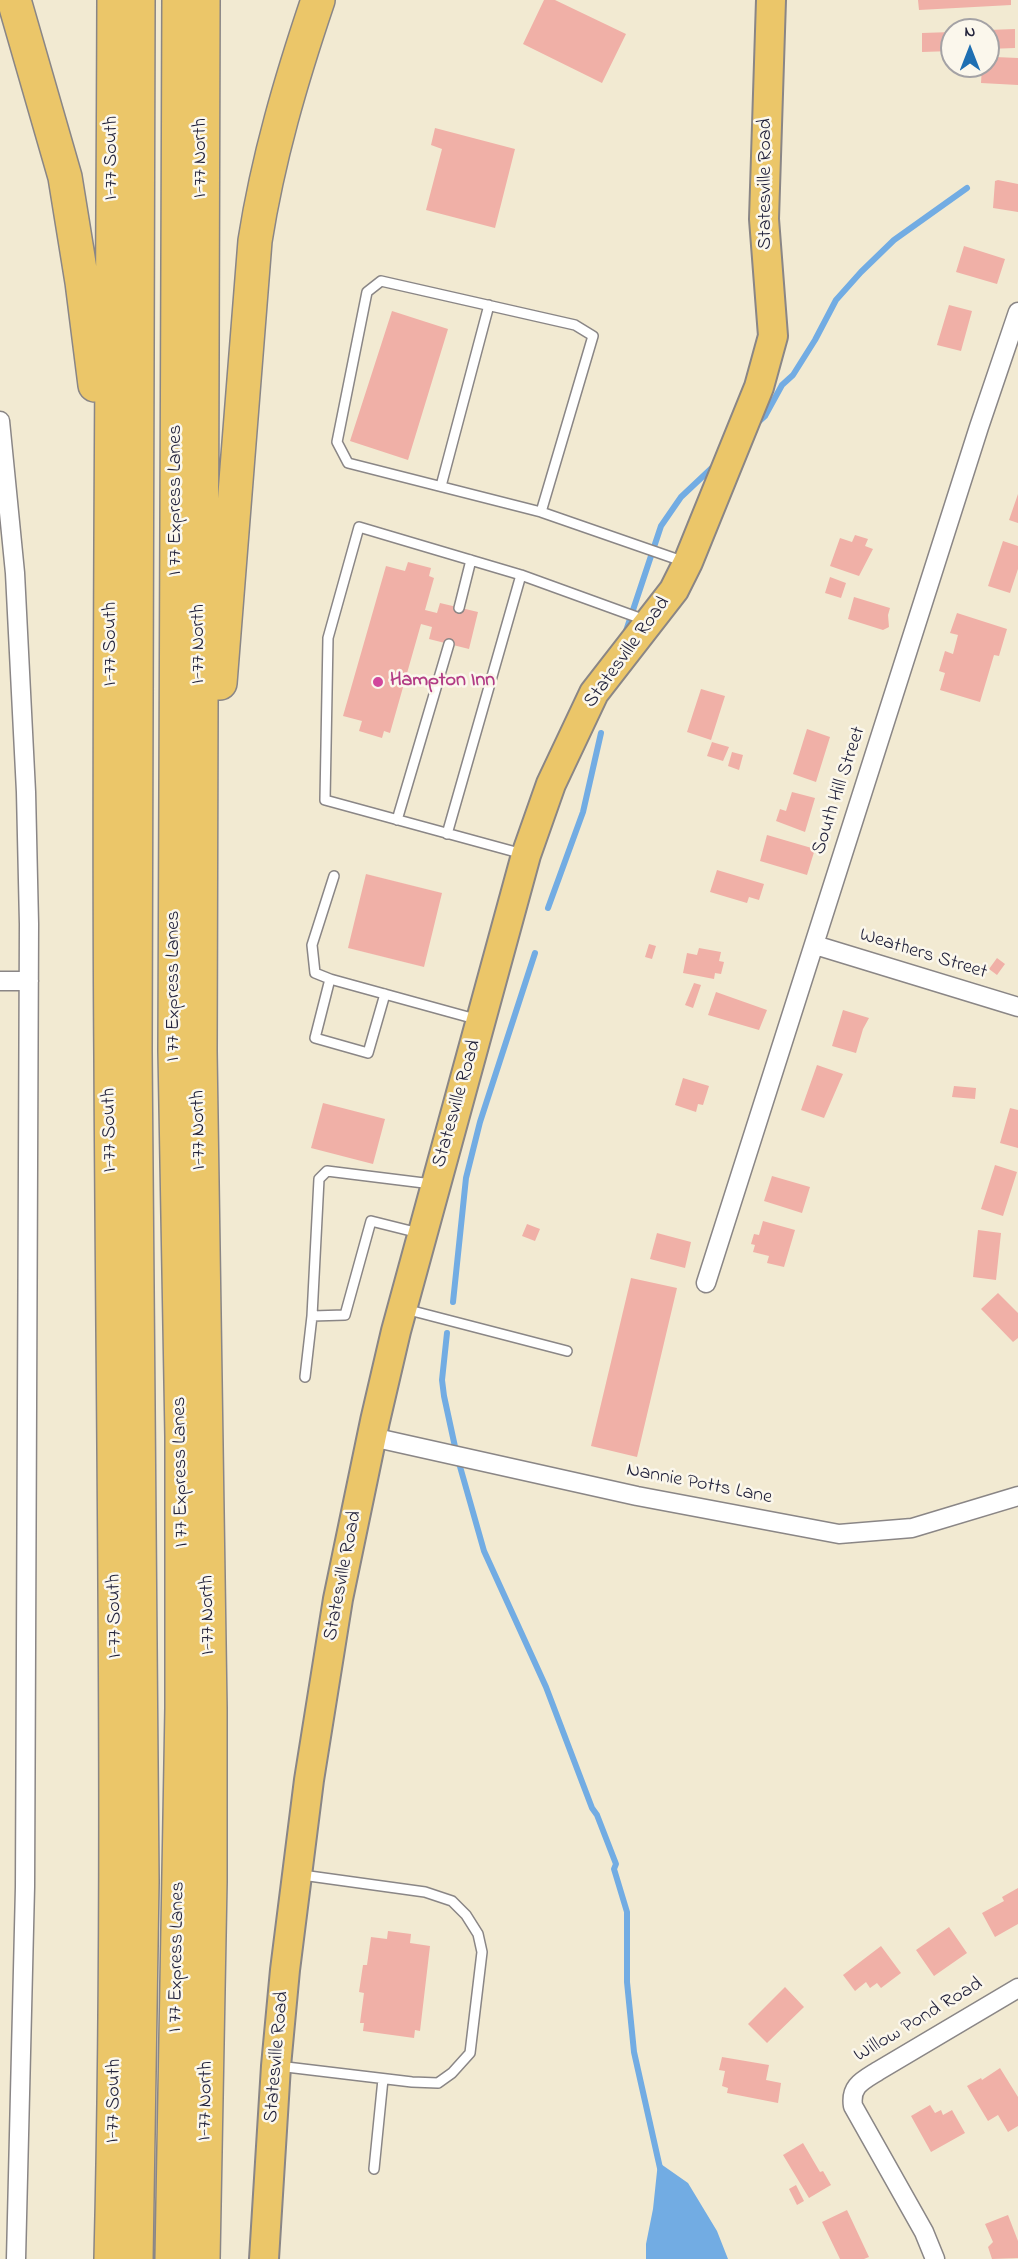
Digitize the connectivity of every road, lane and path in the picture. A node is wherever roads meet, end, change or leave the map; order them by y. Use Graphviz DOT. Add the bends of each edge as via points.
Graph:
graph roads {
  1 [pos="14,0"];
  2 [pos="114,0"];
  3 [pos="138,0"];
  4 [pos="178,0"];
  5 [pos="203,0"];
  6 [pos="318,0"];
  7 [pos="771,0"];
  8 [pos="489,305"];
  9 [pos="1018,312"];
  10 [pos="0,422"];
  11 [pos="441,486"];
  12 [pos="541,512"];
  13 [pos="112,524"];
  14 [pos="471,560"];
  15 [pos="688,562"];
  16 [pos="521,575"];
  17 [pos="459,608"];
  18 [pos="650,622"];
  19 [pos="449,644"];
  20 [pos="396,820"];
  21 [pos="447,834"];
  22 [pos="526,855"];
  23 [pos="334,876"];
  24 [pos="200,878"];
  25 [pos="815,945"];
  26 [pos="330,979"];
  27 [pos="0,981"];
  28 [pos="29,981"];
  29 [pos="385,994"];
  30 [pos="1018,1007"];
  31 [pos="482,1021"];
  32 [pos="435,1185"];
  33 [pos="422,1233"];
  34 [pos="706,1283"];
  35 [pos="402,1309"];
  36 [pos="312,1316"];
  37 [pos="567,1351"];
  38 [pos="305,1377"];
  39 [pos="372,1437"];
  40 [pos="1018,1496"];
  41 [pos="297,1874"];
  42 [pos="1018,1988"];
  43 [pos="276,2066"];
  44 [pos="382,2079"];
  45 [pos="374,2169"];
  46 [pos="16,2259"];
  47 [pos="111,2259"];
  48 [pos="136,2259"];
  49 [pos="172,2259"];
  50 [pos="203,2259"];
  51 [pos="264,2259"];
  52 [pos="935,2259"];
  1 -- 13 [label="highway" via="65,177"];
  2 -- 13 [label="highway, I-77 South"];
  3 -- 48 [label="highway, I 77 Express Lanes" via="135,1051 142,1882"];
  4 -- 49 [label="highway, I 77 Express Lanes" via="175,1051 182,1708"];
  5 -- 24 [label="highway, I-77 North"];
  6 -- 24 [label="highway" via="282,112 255,241"];
  7 -- 15 [label="main road, Statesville Road" via="764,219 773,336 759,387"];
  8 -- 11 [label="lane"];
  8 -- 11 [label="lane" via="381,281 367,292 338,442 348,463"];
  8 -- 12 [label="lane" via="575,325 593,336"];
  9 -- 25 [label="street, South Hill Street"];
  10 -- 28 [label="street" via="17,620 26,792"];
  11 -- 12 [label="lane"];
  12 -- 15 [label="lane"];
  13 -- 47 [label="highway, I-77 South" via="111,1062 118,1893"];
  14 -- 16 [label="lane"];
  14 -- 17 [label="lane"];
  14 -- 20 [label="lane" via="359,527 328,638 325,800"];
  15 -- 18 [label="main road, Statesville Road" via="674,590"];
  16 -- 18 [label="lane"];
  16 -- 21 [label="lane"];
  18 -- 22 [label="main road, Statesville Road" via="594,693 551,784"];
  19 -- 20 [label="lane"];
  20 -- 21 [label="lane"];
  21 -- 22 [label="lane"];
  22 -- 31 [label="main road, Statesville Road"];
  23 -- 26 [label="lane" via="312,945 315,973"];
  24 -- 50 [label="highway, I-77 North" via="210,1708"];
  25 -- 30 [label="street, Weathers Street"];
  25 -- 34 [label="street, South Hill Street"];
  26 -- 29 [label="lane"];
  26 -- 29 [label="lane" via="315,1038 368,1053"];
  27 -- 28 [label="street"];
  28 -- 46 [label="street" via="26,1876"];
  29 -- 31 [label="lane"];
  31 -- 32 [label="main road, Statesville Road"];
  32 -- 33 [label="main road, Statesville Road"];
  32 -- 36 [label="lane" via="327,1171 318,1179"];
  33 -- 35 [label="main road, Statesville Road"];
  33 -- 36 [label="lane" via="371,1221 345,1315"];
  35 -- 37 [label="lane"];
  35 -- 39 [label="main road, Statesville Road"];
  36 -- 38 [label="lane"];
  39 -- 40 [label="street, Nannie Potts Lane" via="637,1496 839,1534 912,1528"];
  39 -- 41 [label="main road, Statesville Road" via="322,1690"];
  41 -- 43 [label="main road, Statesville Road"];
  41 -- 44 [label="lane" via="425,1892 452,1901 478,1934 482,1952 470,2053 438,2083"];
  42 -- 52 [label="street, Willow Pond Road" via="858,2083 854,2090 853,2106 924,2232"];
  43 -- 44 [label="lane"];
  43 -- 51 [label="main road, Statesville Road"];
  44 -- 45 [label="lane"];
}
